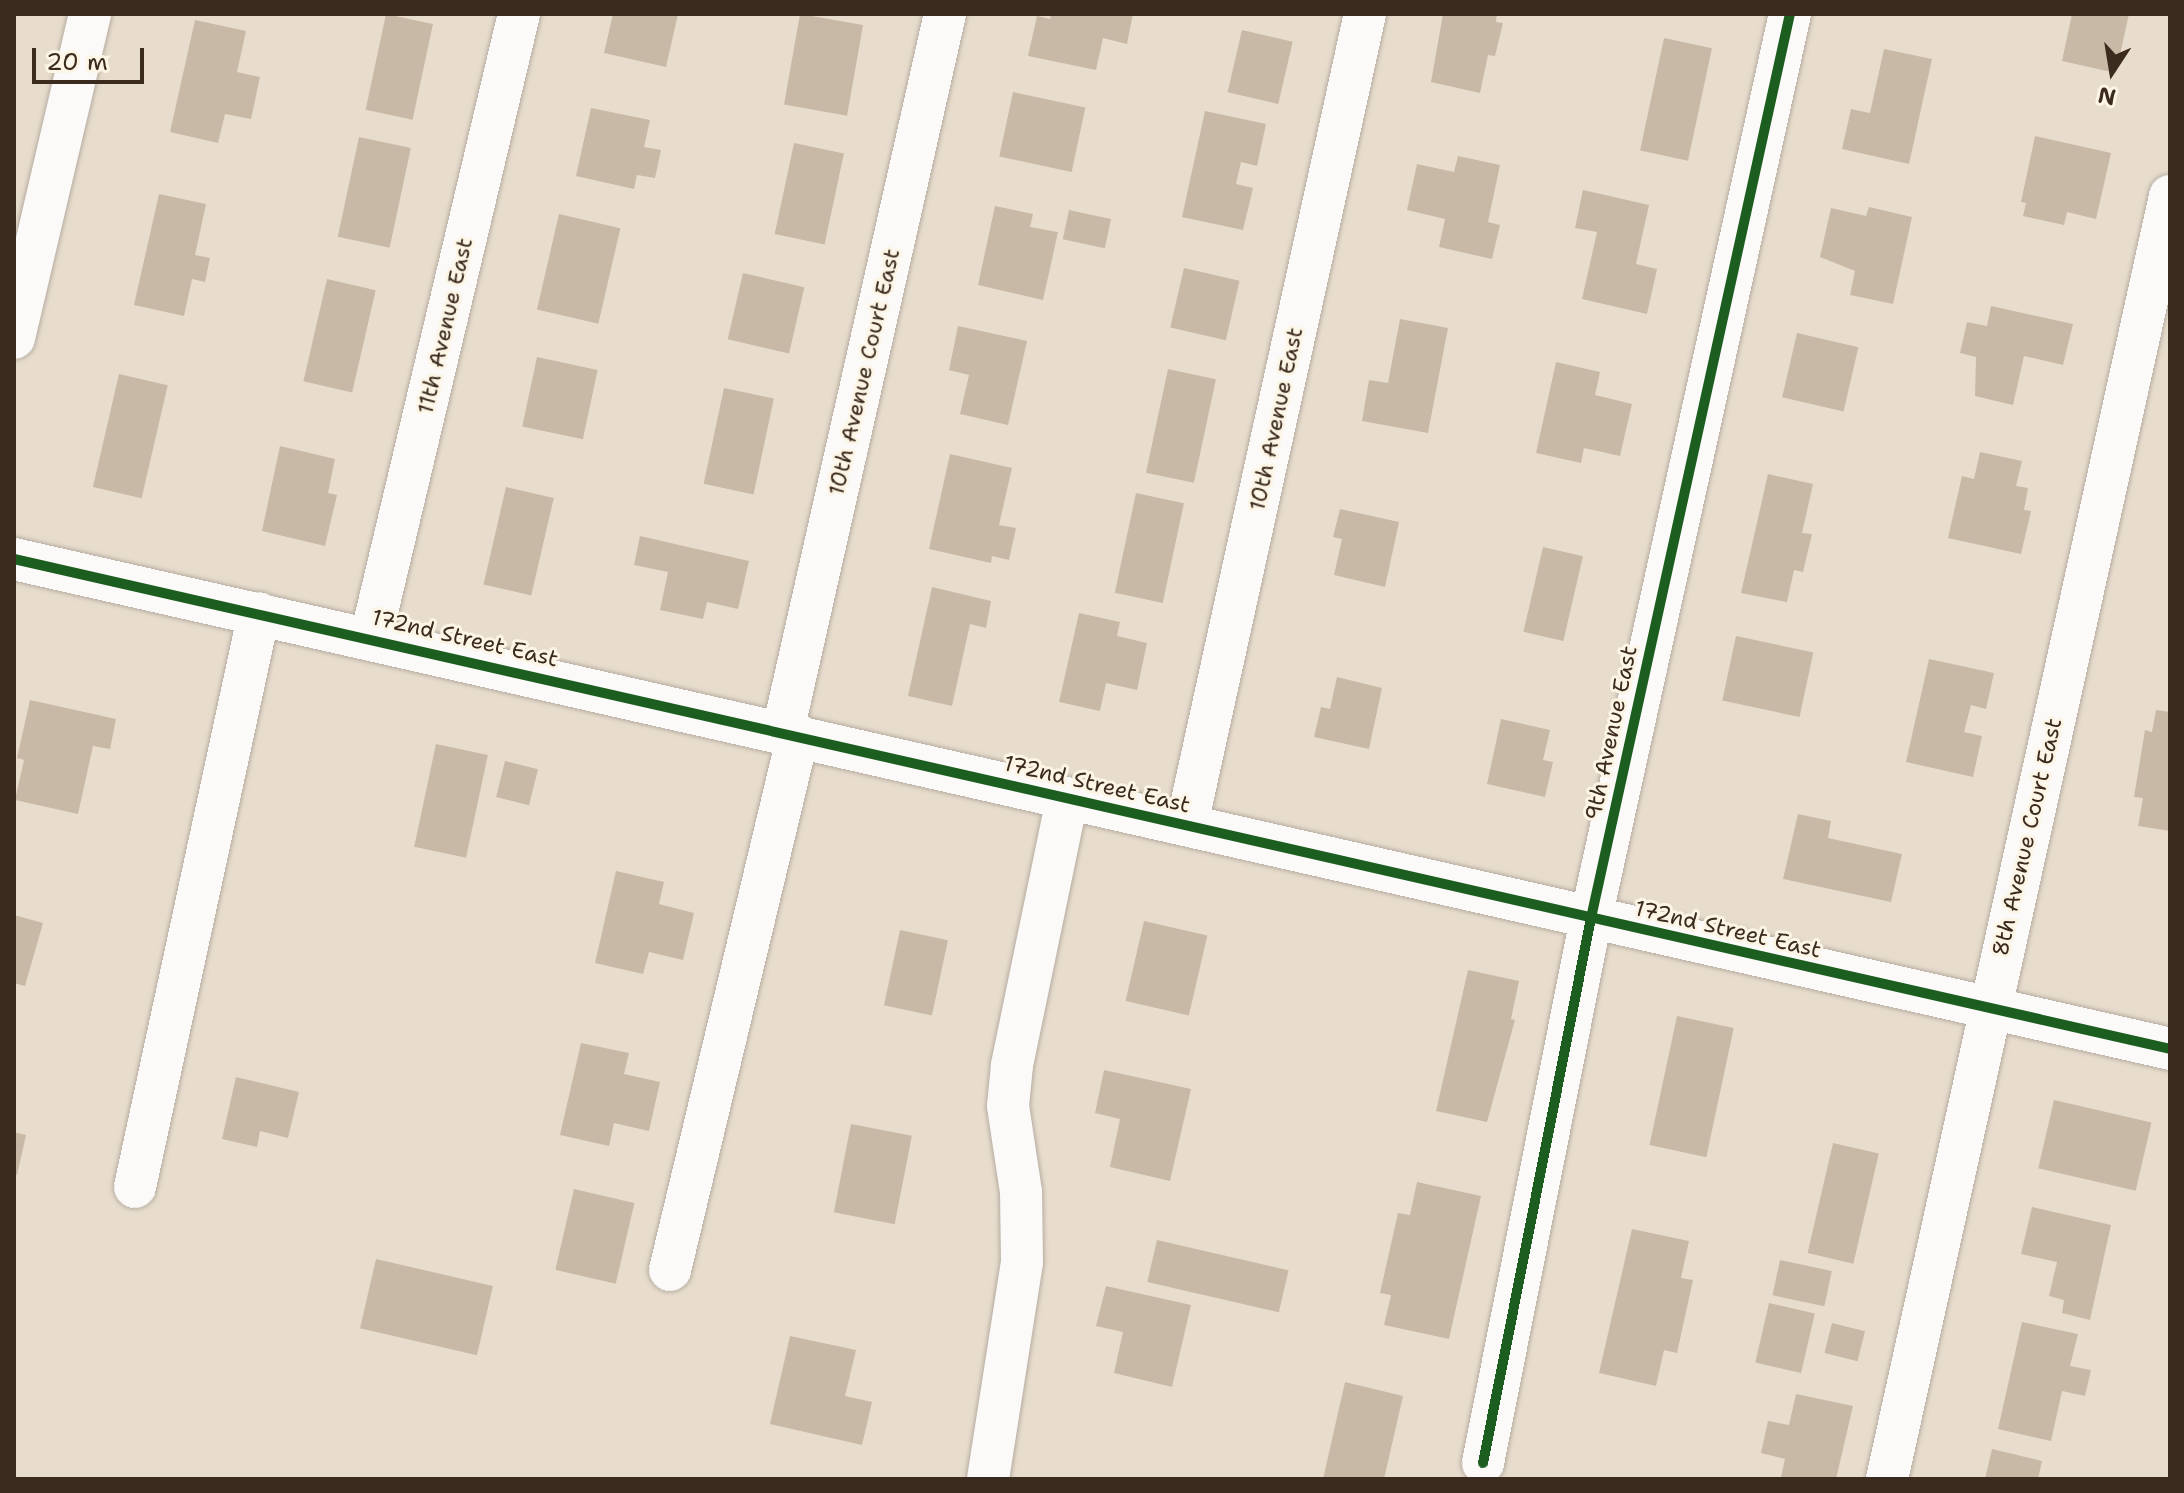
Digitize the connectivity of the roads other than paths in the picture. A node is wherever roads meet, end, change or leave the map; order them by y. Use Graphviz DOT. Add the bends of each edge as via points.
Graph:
graph roads {
  1 [pos="90,14"];
  2 [pos="519,14"];
  3 [pos="945,14"];
  4 [pos="1365,14"];
  5 [pos="1790,14"];
  6 [pos="2170,196"];
  7 [pos="14,338"];
  8 [pos="14,559"];
  9 [pos="259,613"];
  10 [pos="371,637"];
  11 [pos="790,733"];
  12 [pos="1067,799"];
  13 [pos="1187,824"];
  14 [pos="1591,918"];
  15 [pos="1988,1009"];
  16 [pos="2170,1049"];
  17 [pos="135,1187"];
  18 [pos="670,1270"];
  19 [pos="1483,1463"];
  20 [pos="988,1479"];
  21 [pos="1887,1479"];
  1 -- 7 [label="street"];
  2 -- 10 [label="street, 11th Avenue East"];
  3 -- 11 [label="street, 10th Avenue Court East"];
  4 -- 13 [label="street, 10th Avenue East"];
  5 -- 14 [label="street, 9th Avenue East"];
  6 -- 15 [label="street, 8th Avenue Court East"];
  8 -- 9 [label="street, 172nd Street East"];
  9 -- 10 [label="street, 172nd Street East"];
  9 -- 17 [label="street"];
  10 -- 11 [label="street, 172nd Street East"];
  11 -- 12 [label="street, 172nd Street East"];
  11 -- 18 [label="street, 10th Avenue Court East"];
  12 -- 13 [label="street, 172nd Street East"];
  12 -- 20 [label="street" via="1012,1065 1008,1106 1021,1192 1022,1262"];
  13 -- 14 [label="street, 172nd Street East"];
  14 -- 15 [label="street, 172nd Street East"];
  14 -- 19 [label="street, 9th Avenue East"];
  15 -- 16 [label="street, 172nd Street East"];
  15 -- 21 [label="street, 8th Avenue Court East"];
}
